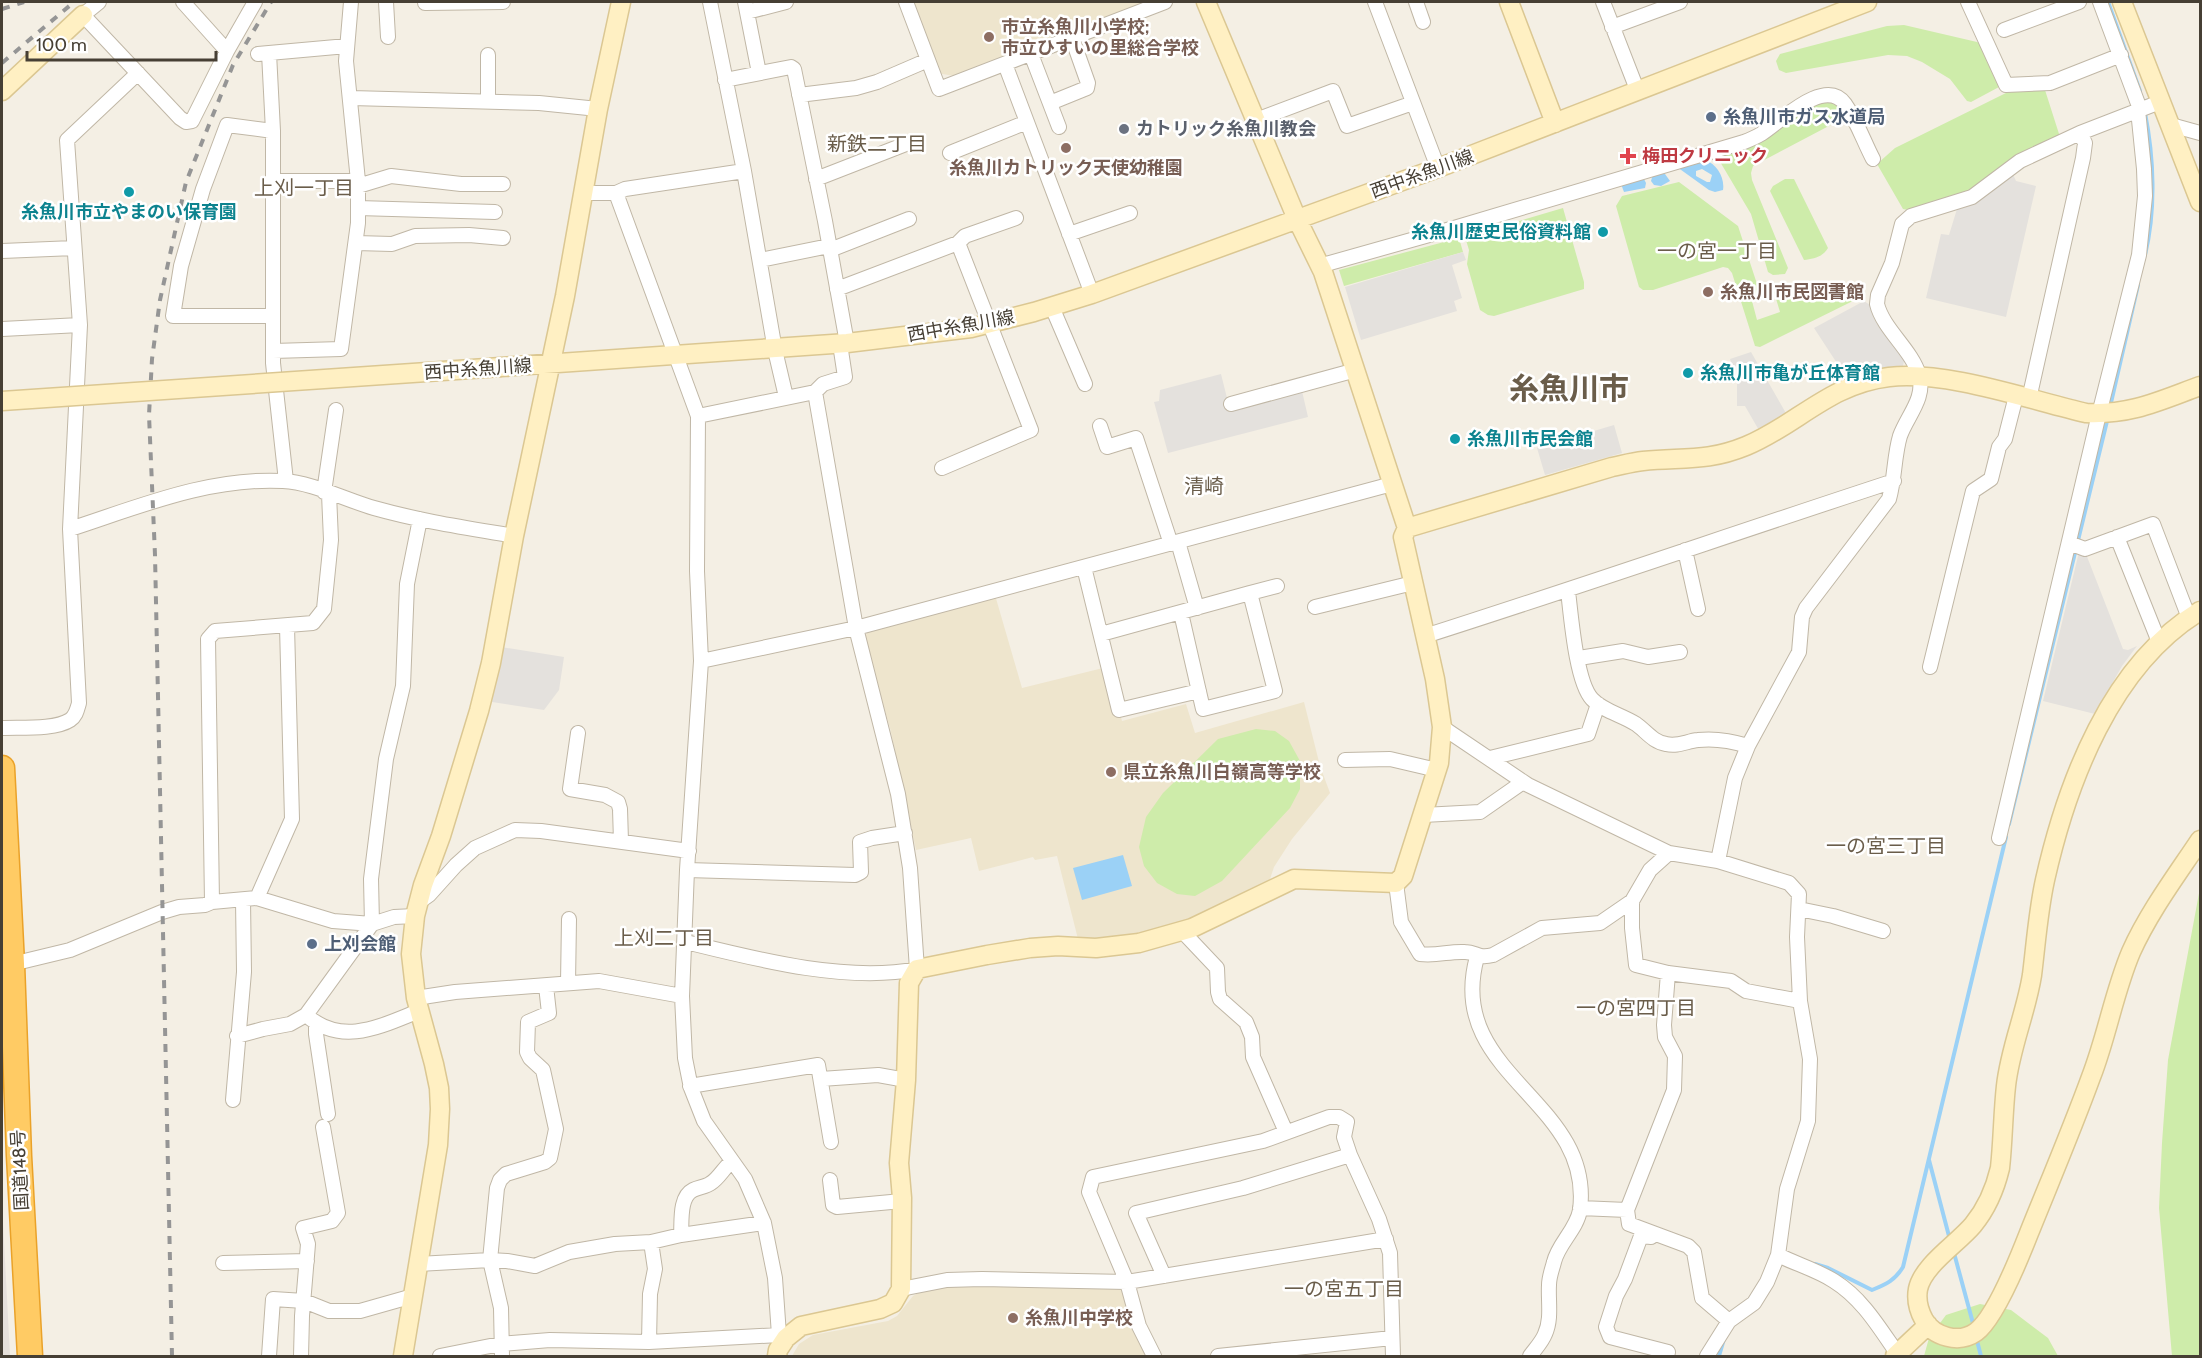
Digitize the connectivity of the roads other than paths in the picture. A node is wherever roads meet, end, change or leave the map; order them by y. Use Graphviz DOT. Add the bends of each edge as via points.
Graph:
graph roads {
  1 [pos="99,2"];
  2 [pos="183,2"];
  3 [pos="255,2"];
  4 [pos="351,2"];
  5 [pos="386,2"];
  6 [pos="452,2"];
  7 [pos="503,2"];
  8 [pos="621,2"];
  9 [pos="710,2"];
  10 [pos="786,2"];
  11 [pos="906,2"];
  12 [pos="1165,2"];
  13 [pos="1206,2"];
  14 [pos="1375,2"];
  15 [pos="1416,2"];
  16 [pos="1509,2"];
  17 [pos="1603,2"];
  18 [pos="1680,2"];
  19 [pos="1867,2"];
  20 [pos="1968,2"];
  21 [pos="2079,2"];
  22 [pos="2100,2"];
  23 [pos="2122,2"];
  24 [pos="425,3"];
  25 [pos="746,7"];
  26 [pos="83,15"];
  27 [pos="1423,22"];
  28 [pos="1612,27"];
  29 [pos="2004,30"];
  30 [pos="388,37"];
  31 [pos="1072,38"];
  32 [pos="347,46"];
  33 [pos="227,51"];
  34 [pos="1031,54"];
  35 [pos="488,55"];
  36 [pos="2121,55"];
  37 [pos="928,60"];
  38 [pos="1005,64"];
  39 [pos="138,73"];
  40 [pos="759,73"];
  41 [pos="725,80"];
  42 [pos="2,91"];
  43 [pos="1638,92"];
  44 [pos="799,95"];
  45 [pos="351,98"];
  46 [pos="488,101"];
  47 [pos="2160,102"];
  48 [pos="1050,103"];
  49 [pos="1413,103"];
  50 [pos="598,109"];
  51 [pos="2139,110"];
  52 [pos="1256,120"];
  53 [pos="1027,122"];
  54 [pos="1555,123"];
  55 [pos="2170,125"];
  56 [pos="1059,127"];
  57 [pos="273,131"];
  58 [pos="2200,133"];
  59 [pos="2080,134"];
  60 [pos="911,142"];
  61 [pos="950,153"];
  62 [pos="1873,159"];
  63 [pos="1438,168"];
  64 [pos="744,171"];
  65 [pos="816,180"];
  66 [pos="273,181"];
  67 [pos="358,183"];
  68 [pos="503,184"];
  69 [pos="583,193"];
  70 [pos="616,194"];
  71 [pos="2200,202"];
  72 [pos="358,208"];
  73 [pos="495,212"];
  74 [pos="1130,213"];
  75 [pos="1016,218"];
  76 [pos="909,219"];
  77 [pos="1297,219"];
  78 [pos="1069,234"];
  79 [pos="503,238"];
  80 [pos="356,243"];
  81 [pos="958,243"];
  82 [pos="74,248"];
  83 [pos="830,248"];
  84 [pos="2,251"];
  85 [pos="760,260"];
  86 [pos="1320,266"];
  87 [pos="837,289"];
  88 [pos="1092,294"];
  89 [pos="1052,307"];
  90 [pos="273,316"];
  91 [pos="988,323"];
  92 [pos="80,325"];
  93 [pos="2,329"];
  94 [pos="843,344"];
  95 [pos="775,350"];
  96 [pos="273,351"];
  97 [pos="677,356"];
  98 [pos="549,365"];
  99 [pos="1356,370"];
  100 [pos="1919,376"];
  101 [pos="1085,384"];
  102 [pos="2200,386"];
  103 [pos="815,392"];
  104 [pos="786,397"];
  105 [pos="2022,398"];
  106 [pos="2,401"];
  107 [pos="1231,404"];
  108 [pos="336,410"];
  109 [pos="2099,414"];
  110 [pos="698,416"];
  111 [pos="1100,426"];
  112 [pos="942,468"];
  113 [pos="286,481"];
  114 [pos="1894,481"];
  115 [pos="1392,484"];
  116 [pos="326,493"];
  117 [pos="420,519"];
  118 [pos="1407,528"];
  119 [pos="69,529"];
  120 [pos="514,536"];
  121 [pos="2117,537"];
  122 [pos="1175,543"];
  123 [pos="2069,543"];
  124 [pos="1685,550"];
  125 [pos="1084,567"];
  126 [pos="1413,583"];
  127 [pos="1277,586"];
  128 [pos="1568,591"];
  129 [pos="1250,593"];
  130 [pos="1315,607"];
  131 [pos="1197,608"];
  132 [pos="1698,609"];
  133 [pos="1181,613"];
  134 [pos="2195,614"];
  135 [pos="287,626"];
  136 [pos="856,628"];
  137 [pos="1101,634"];
  138 [pos="1425,636"];
  139 [pos="2159,642"];
  140 [pos="1680,652"];
  141 [pos="1579,658"];
  142 [pos="701,661"];
  143 [pos="1930,667"];
  144 [pos="1199,691"];
  145 [pos="1599,704"];
  146 [pos="2,728"];
  147 [pos="1442,728"];
  148 [pos="578,733"];
  149 [pos="1748,746"];
  150 [pos="1491,758"];
  151 [pos="1346,760"];
  152 [pos="2,768"];
  153 [pos="1437,770"];
  154 [pos="1523,782"];
  155 [pos="1423,815"];
  156 [pos="905,833"];
  157 [pos="1999,838"];
  158 [pos="2200,840"];
  159 [pos="621,841"];
  160 [pos="688,851"];
  161 [pos="1669,853"];
  162 [pos="1718,861"];
  163 [pos="687,870"];
  164 [pos="1396,884"];
  165 [pos="250,899"];
  166 [pos="212,902"];
  167 [pos="1632,902"];
  168 [pos="417,909"];
  169 [pos="1799,909"];
  170 [pos="570,919"];
  171 [pos="372,924"];
  172 [pos="1182,931"];
  173 [pos="1883,931"];
  174 [pos="686,942"];
  175 [pos="1477,957"];
  176 [pos="12,964"];
  177 [pos="917,969"];
  178 [pos="1668,973"];
  179 [pos="568,983"];
  180 [pos="546,986"];
  181 [pos="682,996"];
  182 [pos="1800,1001"];
  183 [pos="418,1005"];
  184 [pos="311,1019"];
  185 [pos="237,1036"];
  186 [pos="821,1079"];
  187 [pos="906,1080"];
  188 [pos="690,1086"];
  189 [pos="233,1100"];
  190 [pos="1286,1132"];
  191 [pos="831,1142"];
  192 [pos="1350,1155"];
  193 [pos="10,1156"];
  194 [pos="731,1162"];
  195 [pos="830,1180"];
  196 [pos="903,1201"];
  197 [pos="1580,1208"];
  198 [pos="1627,1210"];
  199 [pos="764,1223"];
  200 [pos="1654,1235"];
  201 [pos="681,1236"];
  202 [pos="1386,1239"];
  203 [pos="651,1242"];
  204 [pos="1778,1255"];
  205 [pos="490,1260"];
  206 [pos="307,1261"];
  207 [pos="223,1263"];
  208 [pos="418,1264"];
  209 [pos="1164,1276"];
  210 [pos="1127,1282"];
  211 [pos="901,1289"];
  212 [pos="413,1296"];
  213 [pos="304,1301"];
  214 [pos="1729,1321"];
  215 [pos="1928,1325"];
  216 [pos="783,1336"];
  217 [pos="1392,1338"];
  218 [pos="644,1342"];
  219 [pos="501,1350"];
  220 [pos="30,1356"];
  221 [pos="270,1356"];
  222 [pos="301,1356"];
  223 [pos="403,1356"];
  224 [pos="440,1356"];
  225 [pos="640,1356"];
  226 [pos="777,1356"];
  227 [pos="1154,1356"];
  228 [pos="1218,1356"];
  229 [pos="1393,1356"];
  230 [pos="1530,1356"];
  231 [pos="1667,1356"];
  232 [pos="1707,1356"];
  233 [pos="1897,1356"];
  1 -- 26 [label="street"];
  2 -- 33 [label="street"];
  3 -- 33 [label="street"];
  4 -- 32 [label="street"];
  5 -- 30 [label="street"];
  6 -- 7 [label="street"];
  6 -- 24 [label="street"];
  8 -- 50 [label="street"];
  9 -- 41 [label="street"];
  10 -- 25 [label="street"];
  11 -- 37 [label="street"];
  12 -- 31 [label="street"];
  13 -- 52 [label="street"];
  14 -- 49 [label="street"];
  15 -- 27 [label="street"];
  16 -- 54 [label="street"];
  17 -- 28 [label="street"];
  18 -- 28 [label="street"];
  19 -- 43 [label="street, 西中糸魚川線"];
  20 -- 36 [label="street" via="2006,85 2049,83"];
  21 -- 29 [label="street"];
  22 -- 36 [label="street"];
  23 -- 47 [label="street"];
  25 -- 40 [label="street"];
  26 -- 39 [label="street"];
  26 -- 42 [label="street"];
  28 -- 43 [label="street"];
  31 -- 34 [label="street"];
  31 -- 48 [label="street" via="1087,88"];
  32 -- 45 [label="street"];
  32 -- 57 [label="street" via="264,54"];
  33 -- 39 [label="street" via="192,121 180,118"];
  34 -- 38 [label="street"];
  34 -- 48 [label="street"];
  35 -- 46 [label="street"];
  36 -- 51 [label="street"];
  37 -- 38 [label="street" via="939,89"];
  37 -- 44 [label="street" via="856,88"];
  38 -- 53 [label="street"];
  39 -- 82 [label="street" via="67,140"];
  40 -- 41 [label="street"];
  40 -- 44 [label="street" via="791,67"];
  41 -- 64 [label="street"];
  43 -- 54 [label="street, 西中糸魚川線"];
  44 -- 65 [label="street"];
  45 -- 46 [label="street"];
  45 -- 67 [label="street"];
  46 -- 50 [label="street"];
  47 -- 51 [label="street"];
  47 -- 55 [label="street"];
  48 -- 56 [label="street"];
  49 -- 52 [label="street" via="1347,126 1333,92"];
  49 -- 63 [label="street"];
  50 -- 69 [label="street"];
  51 -- 59 [label="street"];
  51 -- 109 [label="street" via="2144,169 2139,255"];
  52 -- 77 [label="street"];
  53 -- 61 [label="street"];
  53 -- 78 [label="street"];
  54 -- 63 [label="street, 西中糸魚川線"];
  55 -- 58 [label="street"];
  55 -- 71 [label="street"];
  57 -- 66 [label="street"];
  57 -- 90 [label="street" via="227,125 203,189 181,267 173,316"];
  59 -- 100 [label="street" via="2020,162 1972,197 1911,216 1902,224 1877,303"];
  59 -- 105 [label="street" via="2085,143 2083,158"];
  60 -- 65 [label="street"];
  62 -- 86 [label="street" via="1844,103 1824,94 1744,142"];
  63 -- 77 [label="street, 西中糸魚川線"];
  64 -- 70 [label="street" via="626,189"];
  64 -- 85 [label="street"];
  65 -- 83 [label="street"];
  66 -- 67 [label="street"];
  66 -- 90 [label="street"];
  67 -- 68 [label="street" via="392,176 461,184"];
  67 -- 72 [label="street"];
  69 -- 70 [label="street"];
  69 -- 98 [label="street" via="566,296"];
  70 -- 97 [label="street"];
  72 -- 73 [label="street"];
  72 -- 80 [label="street"];
  74 -- 78 [label="street"];
  75 -- 81 [label="street" via="964,236"];
  76 -- 83 [label="street"];
  77 -- 86 [label="street"];
  77 -- 88 [label="street, 西中糸魚川線"];
  78 -- 88 [label="street"];
  79 -- 80 [label="street" via="415,236 392,244"];
  80 -- 96 [label="street" via="341,349"];
  81 -- 87 [label="street"];
  81 -- 91 [label="street"];
  82 -- 84 [label="street"];
  82 -- 92 [label="street"];
  83 -- 85 [label="street"];
  83 -- 87 [label="street"];
  85 -- 95 [label="street"];
  86 -- 99 [label="street"];
  87 -- 94 [label="street"];
  88 -- 89 [label="street, 西中糸魚川線"];
  89 -- 91 [label="street, 西中糸魚川線"];
  89 -- 101 [label="street"];
  90 -- 96 [label="street"];
  91 -- 94 [label="street, 西中糸魚川線"];
  91 -- 112 [label="street" via="1031,430"];
  92 -- 93 [label="street"];
  92 -- 119 [label="street"];
  94 -- 95 [label="street, 西中糸魚川線"];
  94 -- 103 [label="street" via="845,376 822,384"];
  95 -- 97 [label="street, 西中糸魚川線"];
  95 -- 104 [label="street"];
  96 -- 113 [label="street"];
  97 -- 98 [label="street, 西中糸魚川線"];
  97 -- 110 [label="street"];
  98 -- 106 [label="street, 西中糸魚川線, bridge"];
  98 -- 120 [label="street"];
  99 -- 107 [label="street"];
  99 -- 115 [label="street"];
  100 -- 105 [label="street" via="1962,382"];
  100 -- 114 [label="street" via="1917,403 1897,447"];
  100 -- 118 [label="street" via="1890,376 1848,388 1763,438 1713,457 1612,467"];
  102 -- 109 [label="street" via="2133,411"];
  103 -- 104 [label="street"];
  103 -- 136 [label="street"];
  104 -- 110 [label="street"];
  105 -- 109 [label="street"];
  105 -- 143 [label="street" via="1999,447 1991,479 1973,491"];
  108 -- 116 [label="street"];
  109 -- 123 [label="street"];
  110 -- 142 [label="street"];
  111 -- 122 [label="street" via="1107,447 1136,438"];
  113 -- 116 [label="street"];
  113 -- 119 [label="street" via="230,483 194,490"];
  114 -- 124 [label="street"];
  114 -- 149 [label="street" via="1889,499 1806,608 1799,652"];
  115 -- 118 [label="street"];
  115 -- 122 [label="street"];
  116 -- 117 [label="street"];
  116 -- 135 [label="street" via="331,540 324,609 313,623"];
  117 -- 120 [label="street"];
  117 -- 171 [label="street" via="407,584 403,686 386,759 371,879"];
  118 -- 126 [label="street" via="1403,537"];
  119 -- 146 [label="street" via="79,703 76,713 60,724"];
  120 -- 168 [label="street" via="481,702"];
  121 -- 123 [label="street" via="2085,549"];
  121 -- 134 [label="street" via="2153,524"];
  121 -- 139 [label="street"];
  122 -- 125 [label="street"];
  122 -- 131 [label="street"];
  123 -- 157 [label="street"];
  124 -- 128 [label="street"];
  124 -- 132 [label="street"];
  125 -- 136 [label="street"];
  125 -- 137 [label="street"];
  126 -- 130 [label="street"];
  126 -- 138 [label="street"];
  127 -- 129 [label="street"];
  128 -- 138 [label="street"];
  128 -- 141 [label="street"];
  129 -- 131 [label="street"];
  129 -- 144 [label="street" via="1275,692 1203,710"];
  131 -- 133 [label="street"];
  133 -- 137 [label="street"];
  133 -- 144 [label="street"];
  134 -- 139 [label="street"];
  135 -- 165 [label="street" via="292,819"];
  135 -- 166 [label="street" via="215,631 208,639"];
  136 -- 142 [label="street"];
  136 -- 156 [label="street"];
  137 -- 144 [label="street" via="1119,710"];
  138 -- 147 [label="street"];
  139 -- 215 [label="street" via="2118,693 2067,804 2045,880 2031,976 2006,1085 2000,1168 1994,1191 1975,1223 1927,1270 1920,1282 1918,1306"];
  140 -- 141 [label="street" via="1648,657 1623,651"];
  141 -- 145 [label="street" via="1586,690"];
  142 -- 160 [label="street"];
  145 -- 149 [label="street" via="1665,744 1711,739"];
  145 -- 150 [label="street" via="1588,734"];
  147 -- 150 [label="street"];
  147 -- 153 [label="street"];
  148 -- 159 [label="street" via="570,789 605,795 618,802"];
  149 -- 162 [label="street" via="1735,778"];
  150 -- 154 [label="street"];
  151 -- 153 [label="street" via="1390,759"];
  152 -- 176 [label="highway, 国道148号"];
  153 -- 155 [label="street"];
  154 -- 155 [label="street" via="1480,812"];
  154 -- 161 [label="street"];
  155 -- 164 [label="street" via="1403,876"];
  156 -- 163 [label="street" via="860,842 861,872 855,875"];
  156 -- 177 [label="street"];
  158 -- 215 [label="street" via="2133,949 2092,1076 2003,1290 1984,1323 1965,1337 1943,1336"];
  159 -- 160 [label="street"];
  159 -- 168 [label="street" via="515,830 475,848"];
  160 -- 163 [label="street"];
  161 -- 162 [label="street"];
  161 -- 167 [label="street" via="1650,870"];
  162 -- 169 [label="street" via="1789,883 1799,894"];
  163 -- 174 [label="street"];
  164 -- 172 [label="street" via="1294,879"];
  164 -- 175 [label="street" via="1401,922 1420,954 1468,952"];
  165 -- 166 [label="street"];
  165 -- 171 [label="street" via="333,921"];
  165 -- 185 [label="street"];
  166 -- 176 [label="street" via="162,912 70,950"];
  167 -- 175 [label="street" via="1600,923 1542,928 1493,955"];
  167 -- 178 [label="street" via="1636,965"];
  168 -- 171 [label="street"];
  168 -- 183 [label="street" via="411,954"];
  169 -- 173 [label="street"];
  169 -- 182 [label="street"];
  170 -- 179 [label="street"];
  171 -- 184 [label="street"];
  172 -- 177 [label="street" via="1118,947 1030,948"];
  172 -- 190 [label="street" via="1216,968 1220,999 1246,1022 1253,1057"];
  174 -- 177 [label="street" via="846,973"];
  174 -- 181 [label="street"];
  175 -- 197 [label="street" via="1472,1000 1481,1034 1493,1055 1556,1124 1578,1175"];
  176 -- 193 [label="highway, 国道148号"];
  177 -- 187 [label="street" via="909,983"];
  178 -- 182 [label="street" via="1731,981 1746,991"];
  178 -- 198 [label="street" via="1664,1025 1665,1037 1675,1056 1674,1090"];
  179 -- 180 [label="street"];
  179 -- 181 [label="street" via="599,981"];
  180 -- 183 [label="street" via="455,992"];
  180 -- 205 [label="street" via="549,1013 528,1022 527,1052 543,1070 556,1129 550,1158 506,1174 500,1180"];
  181 -- 188 [label="street"];
  182 -- 204 [label="street" via="1810,1059 1808,1121 1787,1189"];
  183 -- 184 [label="street" via="378,1028 362,1031 345,1033"];
  183 -- 208 [label="street" via="439,1088 440,1109 438,1145"];
  184 -- 185 [label="street"];
  184 -- 206 [label="street" via="338,1213 332,1221 303,1228"];
  185 -- 189 [label="street"];
  186 -- 187 [label="street" via="878,1075"];
  186 -- 188 [label="street" via="818,1065"];
  186 -- 191 [label="street"];
  187 -- 196 [label="street" via="899,1163"];
  188 -- 194 [label="street" via="704,1121"];
  190 -- 192 [label="street" via="1339,1117 1347,1122 1344,1137"];
  190 -- 210 [label="street" via="1263,1141 1094,1177 1089,1192"];
  192 -- 202 [label="street"];
  192 -- 209 [label="street" via="1243,1188 1136,1213"];
  193 -- 220 [label="highway, 国道148号"];
  194 -- 199 [label="street" via="745,1179"];
  194 -- 201 [label="street" via="710,1184 686,1196"];
  195 -- 196 [label="street" via="833,1204 837,1207"];
  196 -- 211 [label="street"];
  197 -- 198 [label="street"];
  197 -- 230 [label="street" via="1555,1257 1549,1282 1549,1324"];
  198 -- 200 [label="street" via="1629,1224"];
  199 -- 201 [label="street"];
  199 -- 216 [label="street"];
  200 -- 214 [label="street" via="1688,1246 1694,1252 1702,1298"];
  200 -- 231 [label="street" via="1641,1236 1606,1327 1610,1337 1668,1352"];
  201 -- 203 [label="street"];
  202 -- 209 [label="street"];
  202 -- 217 [label="street" via="1390,1254"];
  203 -- 205 [label="street" via="569,1252 535,1266"];
  203 -- 218 [label="street" via="655,1269"];
  204 -- 214 [label="street" via="1754,1304"];
  204 -- 233 [label="street" via="1849,1292"];
  205 -- 208 [label="street"];
  205 -- 219 [label="street" via="501,1308"];
  206 -- 207 [label="street"];
  206 -- 213 [label="street"];
  208 -- 212 [label="street"];
  209 -- 210 [label="street"];
  210 -- 211 [label="street" via="947,1280"];
  210 -- 227 [label="street" via="1139,1326"];
  211 -- 216 [label="street" via="893,1304 801,1326"];
  212 -- 213 [label="street" via="360,1311 329,1311"];
  212 -- 223 [label="street"];
  213 -- 221 [label="street" via="273,1299"];
  213 -- 222 [label="street"];
  214 -- 232 [label="street"];
  215 -- 233 [label="street"];
  216 -- 218 [label="street"];
  216 -- 226 [label="street"];
  217 -- 228 [label="street"];
  217 -- 229 [label="street"];
  218 -- 219 [label="street" via="550,1340"];
  218 -- 225 [label="street"];
  219 -- 224 [label="street"];
}
